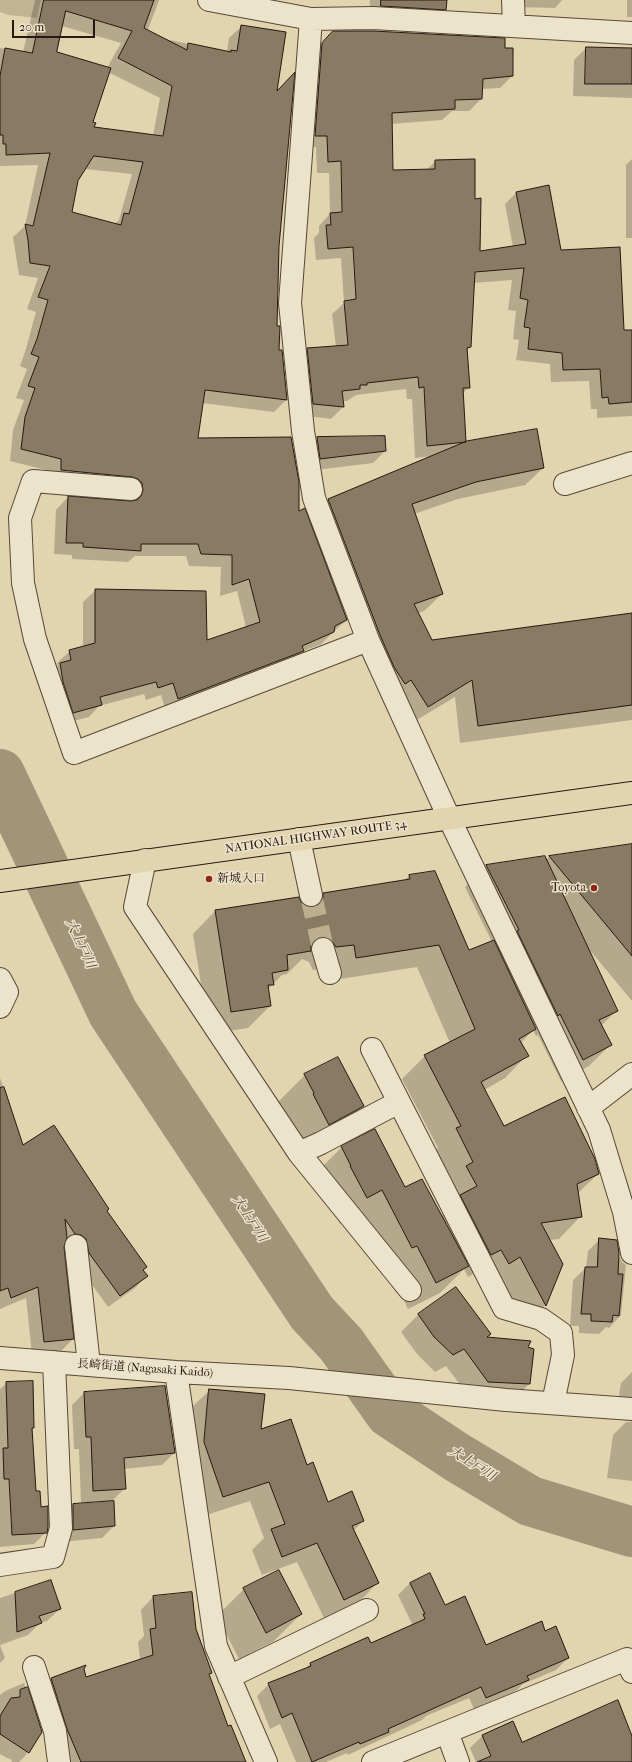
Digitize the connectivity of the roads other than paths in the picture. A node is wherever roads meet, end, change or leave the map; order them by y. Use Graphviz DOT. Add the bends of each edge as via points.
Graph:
graph roads {
  1 [pos="210,0"];
  2 [pos="513,0"];
  3 [pos="276,6"];
  4 [pos="311,19"];
  5 [pos="514,26"];
  6 [pos="632,33"];
  7 [pos="632,463"];
  8 [pos="565,484"];
  9 [pos="131,489"];
  10 [pos="368,640"];
  11 [pos="632,794"];
  12 [pos="450,820"];
  13 [pos="300,839"];
  14 [pos="145,860"];
  15 [pos="0,881"];
  16 [pos="312,895"];
  17 [pos="323,949"];
  18 [pos="330,973"];
  19 [pos="372,1049"];
  20 [pos="632,1074"];
  21 [pos="399,1102"];
  22 [pos="588,1108"];
  23 [pos="299,1153"];
  24 [pos="625,1192"];
  25 [pos="76,1246"];
  26 [pos="632,1250"];
  27 [pos="410,1290"];
  28 [pos="0,1358"];
  29 [pos="54,1362"];
  30 [pos="89,1365"];
  31 [pos="176,1372"];
  32 [pos="553,1404"];
  33 [pos="632,1409"];
  34 [pos="0,1565"];
  35 [pos="367,1610"];
  36 [pos="34,1667"];
  37 [pos="632,1672"];
  38 [pos="229,1677"];
  39 [pos="447,1732"];
  40 [pos="58,1762"];
  41 [pos="266,1762"];
  42 [pos="373,1762"];
  43 [pos="458,1762"];
  1 -- 3 [label="street"];
  2 -- 5 [label="street"];
  3 -- 4 [label="street"];
  4 -- 5 [label="street" via="372,18"];
  4 -- 10 [label="street" via="290,303 294,353 314,498"];
  5 -- 6 [label="street"];
  7 -- 8 [label="street"];
  9 -- 10 [label="street" via="33,481 20,518 24,583 35,639 74,753"];
  10 -- 12 [label="street"];
  11 -- 12 [label="highway, NATIONAL HIGHWAY ROUTE 34"];
  12 -- 13 [label="highway, NATIONAL HIGHWAY ROUTE 34"];
  12 -- 22 [label="street"];
  13 -- 14 [label="highway, NATIONAL HIGHWAY ROUTE 34"];
  13 -- 16 [label="street"];
  14 -- 15 [label="highway, NATIONAL HIGHWAY ROUTE 34"];
  14 -- 23 [label="street" via="135,907"];
  17 -- 18 [label="street"];
  19 -- 21 [label="street"];
  20 -- 22 [label="street"];
  21 -- 23 [label="street"];
  21 -- 32 [label="street" via="504,1308 540,1319 561,1333 562,1355"];
  22 -- 24 [label="street"];
  23 -- 27 [label="street"];
  24 -- 26 [label="street"];
  25 -- 30 [label="street"];
  28 -- 29 [label="street, 長崎街道 (Nagasaki Kaidō)"];
  29 -- 30 [label="street, 長崎街道 (Nagasaki Kaidō)"];
  29 -- 34 [label="street" via="61,1528 53,1557"];
  30 -- 31 [label="street, 長崎街道 (Nagasaki Kaidō)"];
  31 -- 32 [label="street, 長崎街道 (Nagasaki Kaidō)" via="289,1378"];
  31 -- 38 [label="street" via="216,1646"];
  32 -- 33 [label="street, 長崎街道 (Nagasaki Kaidō)"];
  35 -- 38 [label="street"];
  36 -- 40 [label="street" via="54,1731"];
  37 -- 39 [label="street" via="627,1659"];
  38 -- 41 [label="street"];
  39 -- 42 [label="street"];
  39 -- 43 [label="street"];
}
